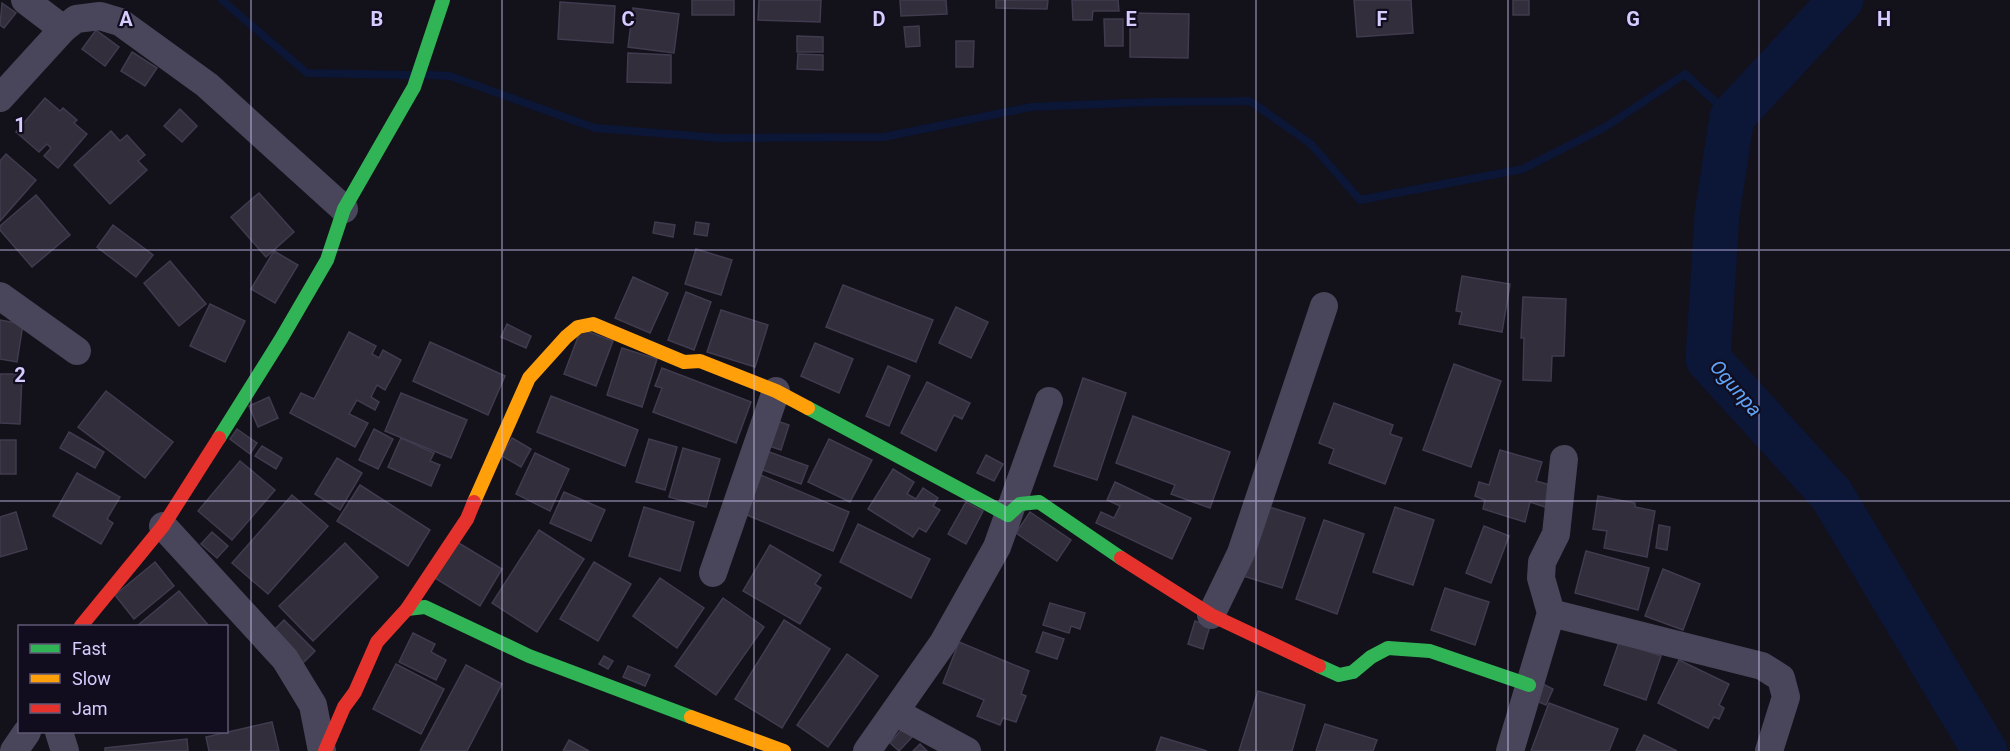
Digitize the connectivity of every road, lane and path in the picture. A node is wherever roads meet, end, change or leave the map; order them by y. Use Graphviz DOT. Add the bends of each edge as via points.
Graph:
graph roads {
  1 [pos="26,0"];
  2 [pos="443,0"];
  3 [pos="63,29"];
  4 [pos="0,98"];
  5 [pos="344,209"];
  6 [pos="0,296"];
  7 [pos="1324,306"];
  8 [pos="77,351"];
  9 [pos="777,391"];
  10 [pos="1049,401"];
  11 [pos="1564,459"];
  12 [pos="1008,515"];
  13 [pos="163,526"];
  14 [pos="713,573"];
  15 [pos="407,609"];
  16 [pos="1551,613"];
  17 [pos="1211,615"];
  18 [pos="83,625"];
  19 [pos="1529,685"];
  20 [pos="313,705"];
  21 [pos="344,707"];
  22 [pos="895,712"];
  23 [pos="26,733"];
  24 [pos="58,733"];
  25 [pos="14,751"];
  26 [pos="65,751"];
  27 [pos="324,751"];
  28 [pos="784,751"];
  29 [pos="867,751"];
  30 [pos="967,751"];
  31 [pos="1510,751"];
  32 [pos="1769,751"];
  1 -- 3 [label="street"];
  2 -- 5 [label="street" via="414,87"];
  3 -- 4 [label="street"];
  3 -- 5 [label="street" via="76,19 100,16 120,22 207,85"];
  5 -- 13 [label="street" via="327,260"];
  6 -- 8 [label="street"];
  7 -- 17 [label="street" via="1241,553"];
  9 -- 12 [label="street"];
  9 -- 14 [label="street"];
  9 -- 15 [label="street" via="700,361 684,362 593,324 578,327 529,378 467,519"];
  10 -- 12 [label="street"];
  11 -- 16 [label="street" via="1556,534 1542,562 1541,578"];
  12 -- 17 [label="street" via="1020,504 1038,502"];
  12 -- 22 [label="street" via="997,547 949,634"];
  13 -- 18 [label="street"];
  13 -- 20 [label="street" via="285,659"];
  15 -- 21 [label="street" via="377,642 355,693"];
  15 -- 28 [label="street" via="425,607 529,656"];
  16 -- 19 [label="street"];
  16 -- 32 [label="street" via="1762,666 1780,678 1786,697"];
  17 -- 19 [label="street" via="1339,675 1353,672 1388,648 1430,651"];
  19 -- 31 [label="street"];
  20 -- 21 [label="street"];
  20 -- 27 [label="street"];
  21 -- 27 [label="street"];
  22 -- 29 [label="street"];
  22 -- 30 [label="street"];
  23 -- 25 [label="street"];
  24 -- 26 [label="street"];
}
